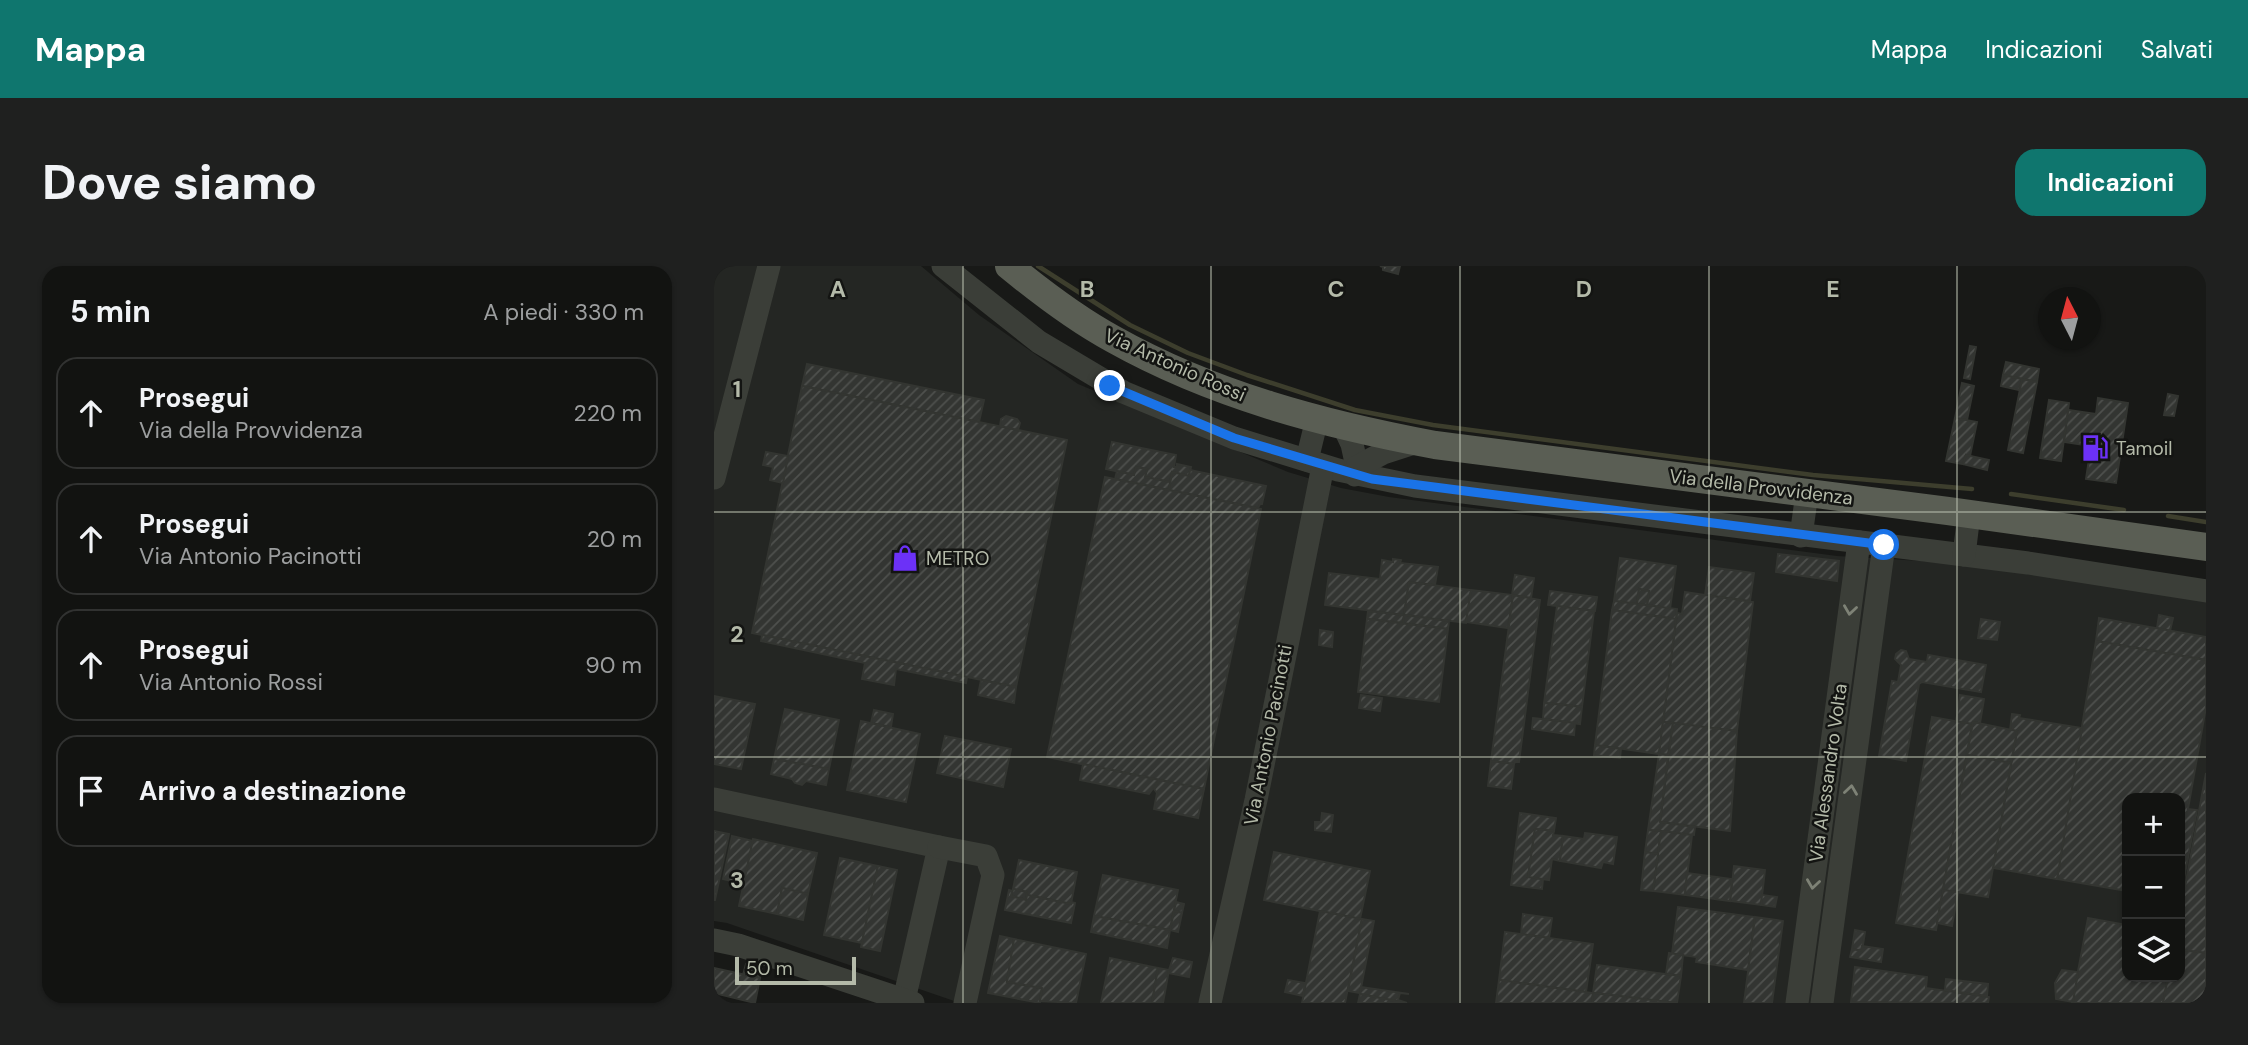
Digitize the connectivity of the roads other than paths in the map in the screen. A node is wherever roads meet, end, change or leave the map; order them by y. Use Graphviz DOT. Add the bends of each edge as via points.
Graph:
graph roads {
  1 [pos="769,266"];
  2 [pos="943,266"];
  3 [pos="1009,266"];
  4 [pos="1317,419"];
  5 [pos="1344,427"];
  6 [pos="1418,442"];
  7 [pos="1315,463"];
  8 [pos="1356,471"];
  9 [pos="714,478"];
  10 [pos="1807,493"];
  11 [pos="1969,514"];
  12 [pos="1801,536"];
  13 [pos="1859,542"];
  14 [pos="1884,545"];
  15 [pos="2206,547"];
  16 [pos="1964,555"];
  17 [pos="2206,591"];
  18 [pos="714,799"];
  19 [pos="939,847"];
  20 [pos="714,940"];
  21 [pos="909,1002"];
  22 [pos="965,1003"];
  23 [pos="1210,1003"];
  24 [pos="1797,1003"];
  25 [pos="1822,1003"];
  1 -- 9 [label="street"];
  2 -- 7 [label="street" via="1039,342 1110,386 1234,438"];
  3 -- 4 [label="main road, Via Antonio Rossi" via="1088,325 1139,353 1232,393"];
  4 -- 5 [label="main road, Via della Provvidenza"];
  4 -- 7 [label="street, Via Antonio Pacinotti"];
  5 -- 6 [label="main road, Via della Provvidenza"];
  5 -- 8 [label="street"];
  6 -- 8 [label="street" via="1382,453"];
  6 -- 10 [label="main road, Via della Provvidenza"];
  7 -- 8 [label="street"];
  7 -- 23 [label="street, Via Antonio Pacinotti" via="1256,800"];
  8 -- 12 [label="street" via="1415,486"];
  10 -- 11 [label="main road, Via della Provvidenza"];
  10 -- 12 [label="street"];
  11 -- 15 [label="main road, Via della Provvidenza"];
  11 -- 16 [label="street"];
  12 -- 13 [label="street"];
  13 -- 14 [label="street"];
  13 -- 24 [label="street, Via Alessandro Volta, one-way"];
  14 -- 16 [label="street"];
  25 -- 14 [label="street, Via Alessandro Volta, one-way"];
  16 -- 17 [label="street"];
  18 -- 19 [label="street"];
  19 -- 21 [label="street"];
  19 -- 22 [label="street" via="986,856 993,875"];
  20 -- 21 [label="street"];
}
